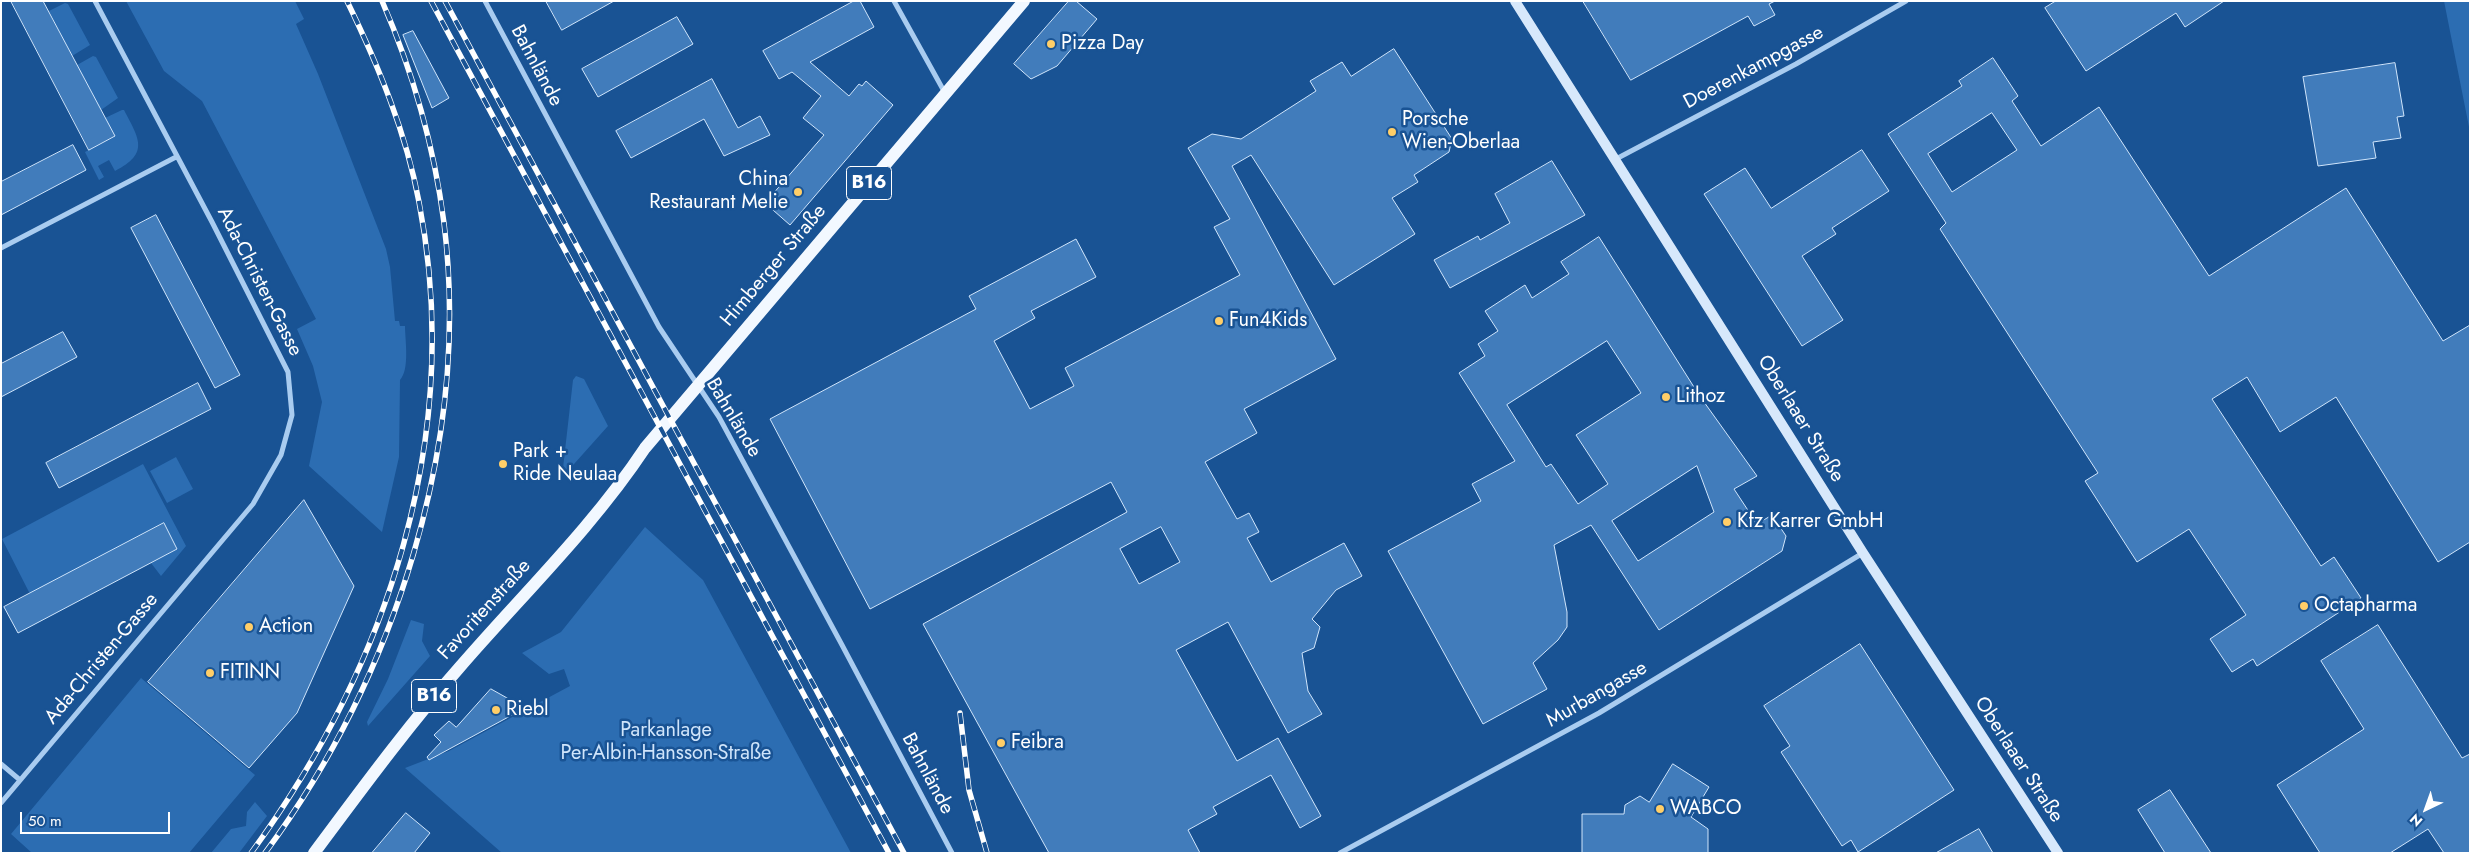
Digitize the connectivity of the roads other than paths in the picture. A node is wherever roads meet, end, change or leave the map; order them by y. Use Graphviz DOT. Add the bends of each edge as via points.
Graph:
graph roads {
  1 [pos="94,1"];
  2 [pos="485,1"];
  3 [pos="894,1"];
  4 [pos="1024,1"];
  5 [pos="1515,1"];
  6 [pos="1906,1"];
  7 [pos="945,93"];
  8 [pos="176,157"];
  9 [pos="1616,159"];
  10 [pos="1,248"];
  11 [pos="697,386"];
  12 [pos="669,420"];
  13 [pos="1863,553"];
  14 [pos="1,764"];
  15 [pos="20,780"];
  16 [pos="1,803"];
  17 [pos="314,853"];
  18 [pos="952,853"];
  19 [pos="1340,853"];
  20 [pos="2058,853"];
  1 -- 8 [label="street, Ada-Christen-Gasse"];
  2 -- 11 [label="street, Bahnlände" via="659,326"];
  3 -- 7 [label="street"];
  4 -- 7 [label="main road, Himberger Straße / B16"];
  5 -- 9 [label="main road, Oberlaaer Straße"];
  6 -- 9 [label="street, Doerenkampgasse" via="1796,64"];
  7 -- 11 [label="main road, Himberger Straße / B16"];
  8 -- 10 [label="street"];
  8 -- 15 [label="street, Ada-Christen-Gasse" via="288,372 292,415 281,455 253,504"];
  9 -- 13 [label="main road, Oberlaaer Straße"];
  11 -- 12 [label="main road, Himberger Straße / B16"];
  11 -- 18 [label="street, Bahnlände" via="719,417"];
  12 -- 17 [label="main road, Favoritenstraße / B16" via="603,505 401,735"];
  13 -- 19 [label="street, Murbangasse" via="1599,713"];
  13 -- 20 [label="main road, Oberlaaer Straße"];
  14 -- 15 [label="street"];
  15 -- 16 [label="street, Ada-Christen-Gasse"];
}
